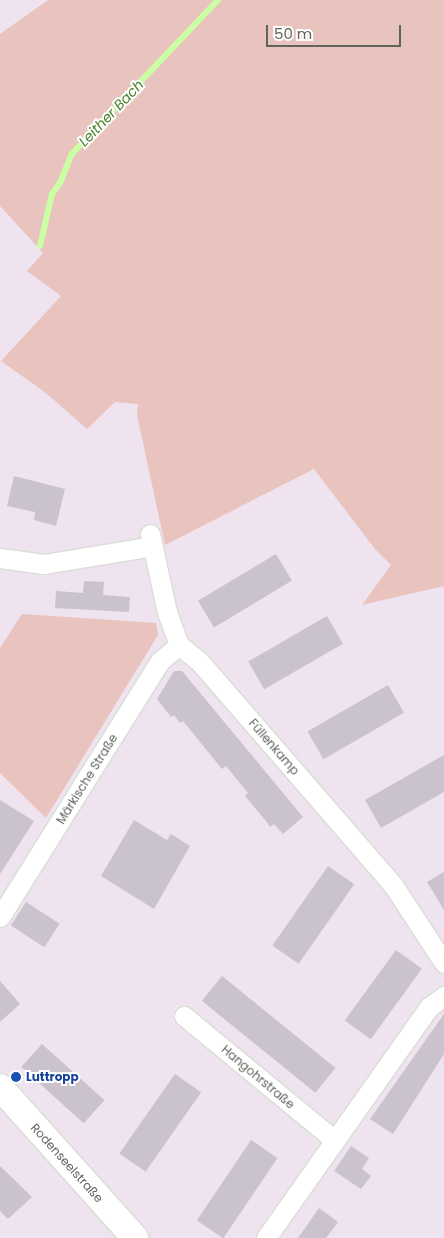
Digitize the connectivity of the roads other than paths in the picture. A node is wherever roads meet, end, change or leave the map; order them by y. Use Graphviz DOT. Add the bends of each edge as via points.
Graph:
graph roads {
  1 [pos="0,558"];
  2 [pos="179,646"];
  3 [pos="0,918"];
  4 [pos="439,943"];
  5 [pos="444,963"];
  6 [pos="444,996"];
  7 [pos="184,1016"];
  8 [pos="0,1087"];
  9 [pos="333,1139"];
  10 [pos="135,1238"];
  11 [pos="266,1238"];
  1 -- 2 [label="street" via="44,564 152,540 167,612"];
  2 -- 3 [label="street, Märkische Straße" via="160,661"];
  2 -- 4 [label="street, Füllenkamp" via="199,661 334,815"];
  4 -- 5 [label="street, Füllenkamp"];
  6 -- 9 [label="street" via="429,1007"];
  7 -- 9 [label="street, Hangohrstraße"];
  8 -- 10 [label="main road, Rodenseelstraße"];
  9 -- 11 [label="street"];
}
